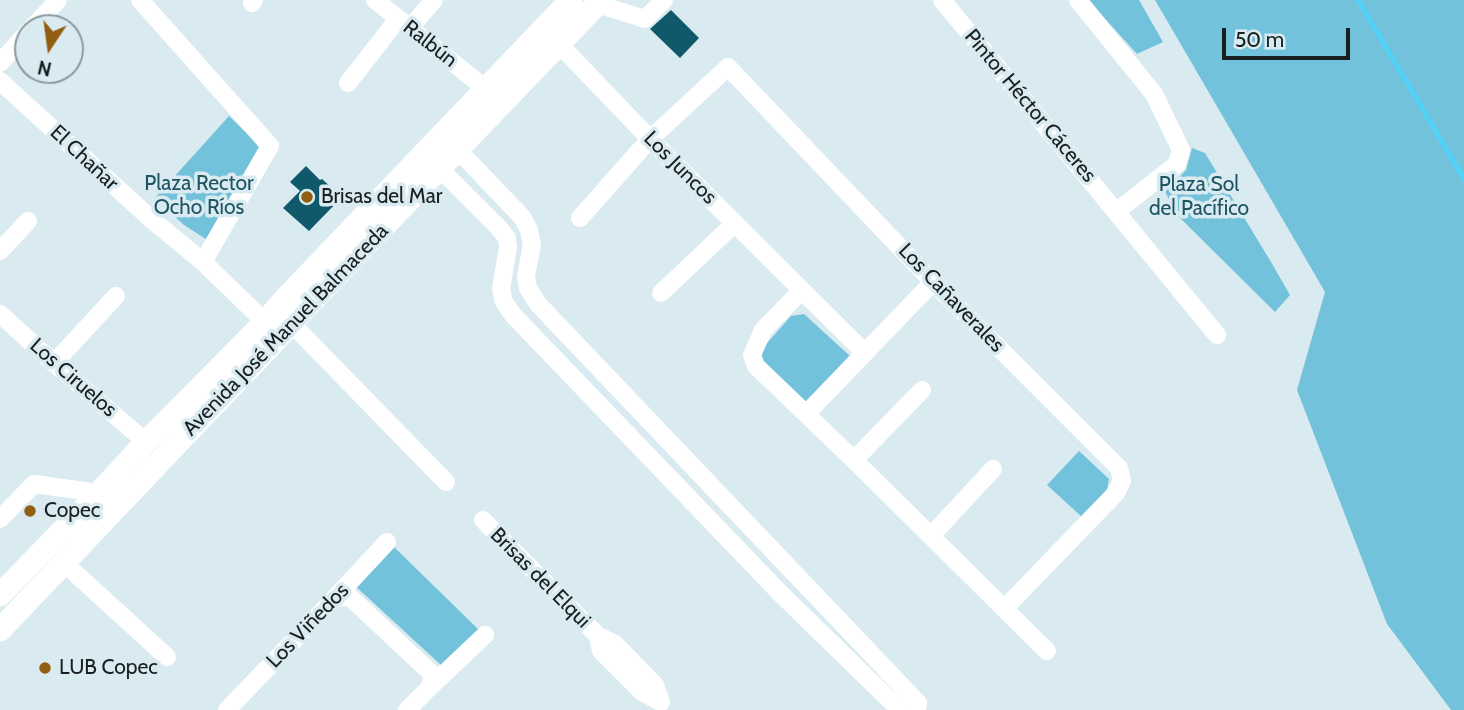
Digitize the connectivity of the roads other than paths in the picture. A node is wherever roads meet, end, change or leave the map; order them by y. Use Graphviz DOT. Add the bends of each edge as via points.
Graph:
graph roads {
  1 [pos="58,0"];
  2 [pos="139,0"];
  3 [pos="375,0"];
  4 [pos="434,0"];
  5 [pos="570,0"];
  6 [pos="664,0"];
  7 [pos="942,0"];
  8 [pos="1078,0"];
  9 [pos="599,2"];
  10 [pos="45,14"];
  11 [pos="404,24"];
  12 [pos="560,44"];
  13 [pos="14,47"];
  14 [pos="0,62"];
  15 [pos="0,80"];
  16 [pos="348,83"];
  17 [pos="486,89"];
  18 [pos="650,139"];
  19 [pos="458,150"];
  20 [pos="440,170"];
  21 [pos="1117,211"];
  22 [pos="580,218"];
  23 [pos="28,221"];
  24 [pos="735,223"];
  25 [pos="0,251"];
  26 [pos="203,262"];
  27 [pos="933,282"];
  28 [pos="802,290"];
  29 [pos="661,293"];
  30 [pos="116,296"];
  31 [pos="0,314"];
  32 [pos="265,321"];
  33 [pos="291,323"];
  34 [pos="1217,335"];
  35 [pos="582,350"];
  36 [pos="864,352"];
  37 [pos="260,357"];
  38 [pos="54,363"];
  39 [pos="562,366"];
  40 [pos="922,390"];
  41 [pos="806,414"];
  42 [pos="146,442"];
  43 [pos="854,460"];
  44 [pos="993,469"];
  45 [pos="696,470"];
  46 [pos="446,482"];
  47 [pos="678,487"];
  48 [pos="0,492"];
  49 [pos="99,493"];
  50 [pos="13,505"];
  51 [pos="0,519"];
  52 [pos="483,520"];
  53 [pos="931,536"];
  54 [pos="387,541"];
  55 [pos="64,562"];
  56 [pos="799,578"];
  57 [pos="781,594"];
  58 [pos="0,595"];
  59 [pos="333,600"];
  60 [pos="1004,609"];
  61 [pos="0,630"];
  62 [pos="485,635"];
  63 [pos="1047,651"];
  64 [pos="167,657"];
  65 [pos="430,687"];
  66 [pos="666,706"];
  67 [pos="227,710"];
  68 [pos="407,710"];
  69 [pos="900,710"];
  70 [pos="917,710"];
  1 -- 10 [label="street"];
  2 -- 26 [label="street" via="270,146"];
  3 -- 11 [label="street, Ralbún"];
  4 -- 11 [label="street"];
  5 -- 17 [label="main road, Avenida José Manuel Balmaceda"];
  6 -- 9 [label="street" via="645,19"];
  7 -- 21 [label="street, Pintor Héctor Cáceres"];
  8 -- 21 [label="street" via="1154,94 1181,150 1177,164"];
  9 -- 12 [label="main road, Avenida José Manuel Balmaceda"];
  11 -- 16 [label="street"];
  11 -- 17 [label="street, Ralbún"];
  12 -- 18 [label="street, Los Juncos"];
  12 -- 19 [label="main road, Avenida José Manuel Balmaceda"];
  13 -- 14 [label="street"];
  15 -- 26 [label="street, El Chañar"];
  17 -- 32 [label="main road, Avenida José Manuel Balmaceda"];
  18 -- 22 [label="street"];
  18 -- 24 [label="street, Los Juncos"];
  18 -- 27 [label="street, Los Cañaverales" via="728,67"];
  19 -- 20 [label="main road, Avenida José Manuel Balmaceda"];
  19 -- 35 [label="street" via="522,217 532,245 528,288"];
  20 -- 33 [label="main road, Avenida José Manuel Balmaceda"];
  20 -- 39 [label="street" via="507,238 501,289 504,302"];
  21 -- 34 [label="street, Pintor Héctor Cáceres"];
  23 -- 25 [label="street"];
  24 -- 28 [label="street, Los Juncos"];
  24 -- 29 [label="street"];
  26 -- 32 [label="street, El Chañar"];
  27 -- 36 [label="street"];
  27 -- 60 [label="street, Los Cañaverales" via="1119,468 1122,481 1116,493"];
  28 -- 36 [label="street, Los Juncos"];
  28 -- 41 [label="street" via="763,330 752,355 756,366"];
  30 -- 38 [label="street"];
  31 -- 38 [label="street, Los Ciruelos"];
  32 -- 37 [label="street" via="268,337"];
  32 -- 42 [label="main road, Avenida José Manuel Balmaceda"];
  33 -- 37 [label="main road, Avenida José Manuel Balmaceda"];
  33 -- 46 [label="street"];
  35 -- 39 [label="street"];
  35 -- 45 [label="street"];
  36 -- 41 [label="street"];
  37 -- 55 [label="main road, Avenida José Manuel Balmaceda"];
  38 -- 42 [label="street, Los Ciruelos"];
  39 -- 47 [label="street"];
  40 -- 43 [label="street"];
  41 -- 43 [label="street"];
  42 -- 49 [label="main road, Avenida José Manuel Balmaceda"];
  43 -- 53 [label="street"];
  44 -- 53 [label="street"];
  45 -- 47 [label="street"];
  45 -- 56 [label="street"];
  47 -- 57 [label="street"];
  48 -- 50 [label="street"];
  49 -- 50 [label="street" via="34,484"];
  49 -- 58 [label="main road, Avenida José Manuel Balmaceda"];
  50 -- 51 [label="street"];
  52 -- 66 [label="street, Brisas del Elqui" via="598,636 601,651 642,692"];
  53 -- 60 [label="street"];
  54 -- 59 [label="street, Los Viñedos"];
  55 -- 61 [label="main road, Avenida José Manuel Balmaceda"];
  55 -- 64 [label="street"];
  56 -- 57 [label="street"];
  56 -- 70 [label="street" via="918,703"];
  57 -- 69 [label="street"];
  59 -- 65 [label="street" via="351,598 357,603 430,672"];
  59 -- 67 [label="street, Los Viñedos"];
  60 -- 63 [label="street"];
  62 -- 65 [label="street"];
  65 -- 68 [label="street"];
}
